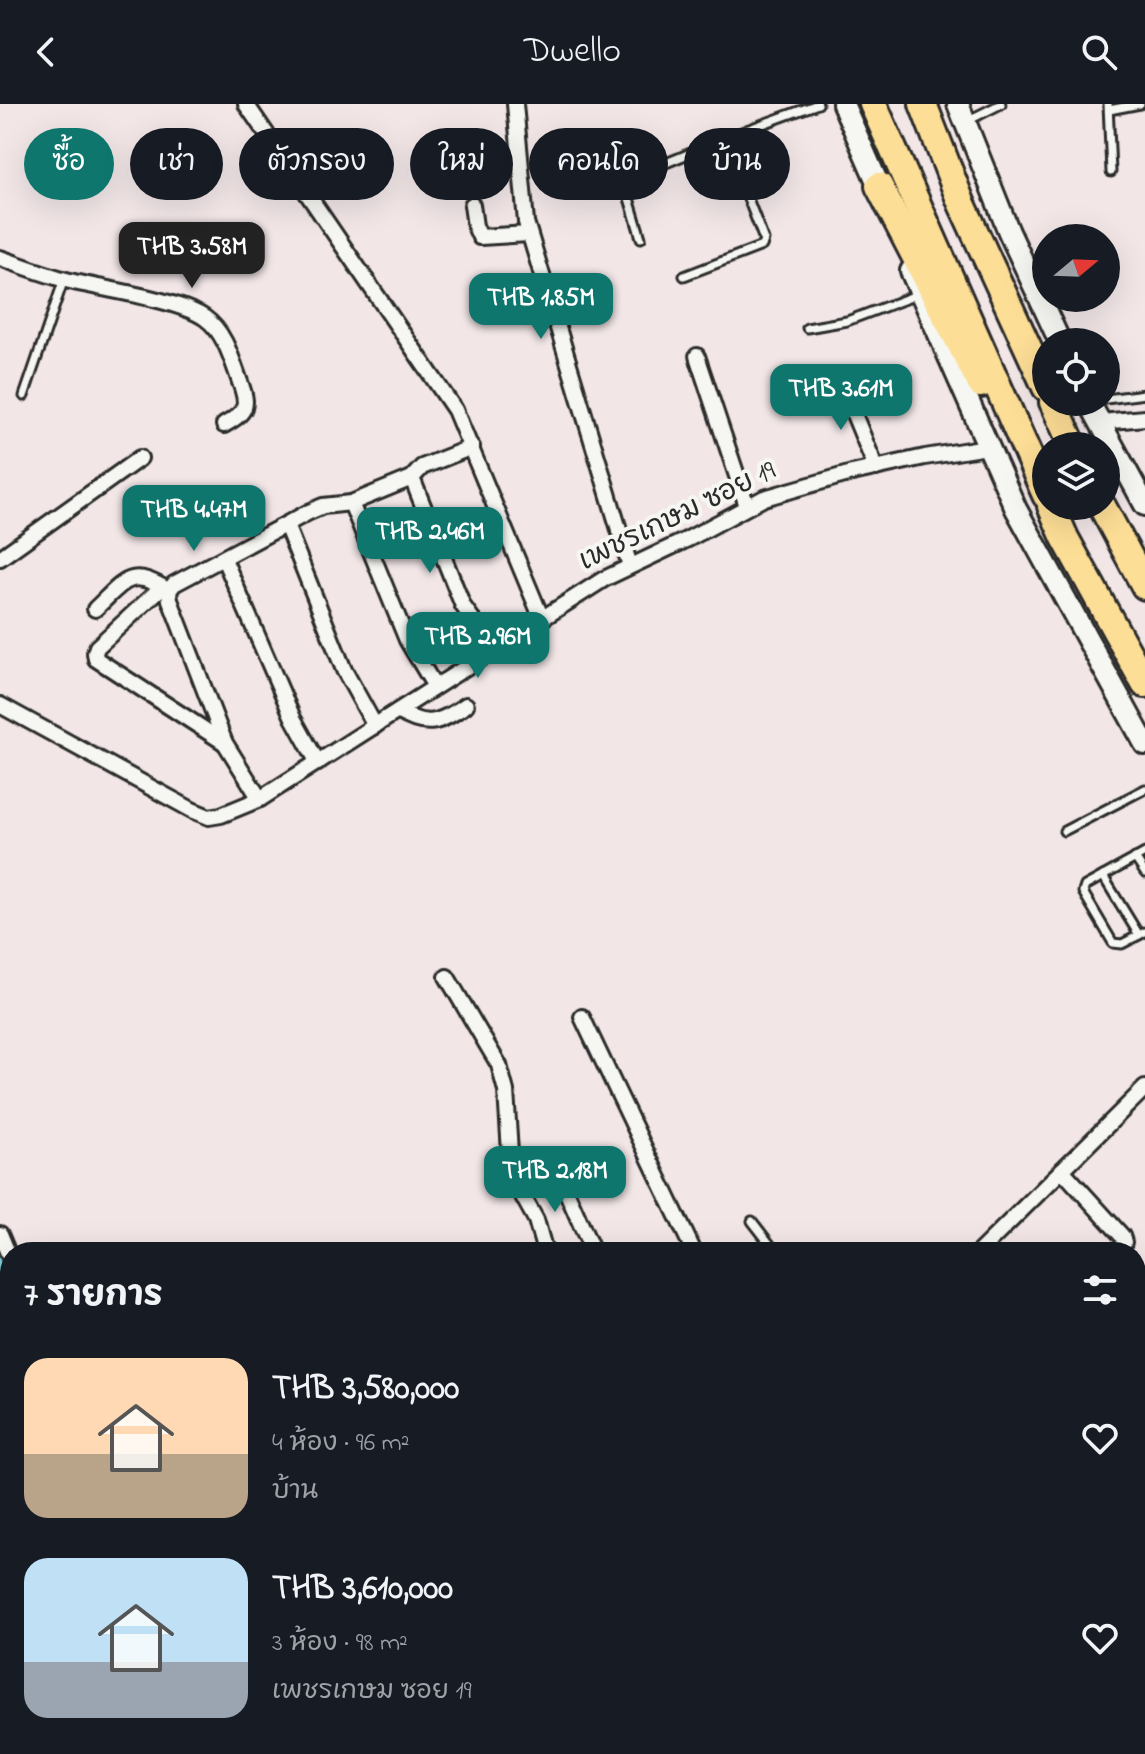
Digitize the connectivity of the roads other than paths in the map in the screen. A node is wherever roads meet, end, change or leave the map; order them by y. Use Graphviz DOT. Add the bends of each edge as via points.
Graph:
graph roads {
  1 [pos="246,104"];
  2 [pos="515,104"];
  3 [pos="818,104"];
  4 [pos="843,104"];
  5 [pos="873,104"];
  6 [pos="923,104"];
  7 [pos="1001,104"];
  8 [pos="1140,104"];
  9 [pos="1108,107"];
  10 [pos="961,109"];
  11 [pos="754,128"];
  12 [pos="684,156"];
  13 [pos="1111,172"];
  14 [pos="879,186"];
  15 [pos="749,200"];
  16 [pos="472,205"];
  17 [pos="529,234"];
  18 [pos="641,238"];
  19 [pos="0,258"];
  20 [pos="684,276"];
  21 [pos="64,279"];
  22 [pos="920,294"];
  23 [pos="807,328"];
  24 [pos="1054,328"];
  25 [pos="697,356"];
  26 [pos="1032,357"];
  27 [pos="815,382"];
  28 [pos="1145,394"];
  29 [pos="24,396"];
  30 [pos="1120,397"];
  31 [pos="1097,416"];
  32 [pos="1145,418"];
  33 [pos="1101,422"];
  34 [pos="224,425"];
  35 [pos="472,447"];
  36 [pos="987,447"];
  37 [pos="140,458"];
  38 [pos="1032,463"];
  39 [pos="876,468"];
  40 [pos="1032,476"];
  41 [pos="412,478"];
  42 [pos="351,503"];
  43 [pos="1145,505"];
  44 [pos="747,506"];
  45 [pos="1056,520"];
  46 [pos="1110,520"];
  47 [pos="286,525"];
  48 [pos="0,558"];
  49 [pos="224,559"];
  50 [pos="630,566"];
  51 [pos="1145,586"];
  52 [pos="166,589"];
  53 [pos="95,609"];
  54 [pos="542,619"];
  55 [pos="493,648"];
  56 [pos="1145,684"];
  57 [pos="434,685"];
  58 [pos="0,705"];
  59 [pos="466,705"];
  60 [pos="398,711"];
  61 [pos="375,726"];
  62 [pos="225,743"];
  63 [pos="1145,744"];
  64 [pos="318,763"];
  65 [pos="1145,789"];
  66 [pos="260,799"];
  67 [pos="1064,831"];
  68 [pos="1145,853"];
  69 [pos="1135,858"];
  70 [pos="1145,873"];
  71 [pos="1103,876"];
  72 [pos="1142,934"];
  73 [pos="447,977"];
  74 [pos="582,1017"];
  75 [pos="1145,1088"];
  76 [pos="553,1161"];
  77 [pos="1062,1170"];
  78 [pos="752,1221"];
  79 [pos="542,1242"];
  80 [pos="589,1242"];
  81 [pos="689,1242"];
  82 [pos="768,1242"];
  83 [pos="995,1242"];
  84 [pos="1124,1242"];
  1 -- 35 [label="street" via="455,410"];
  2 -- 17 [label="street"];
  3 -- 11 [label="lane"];
  4 -- 14 [label="main road"];
  5 -- 38 [label="highway"];
  6 -- 26 [label="highway"];
  7 -- 10 [label="lane"];
  8 -- 9 [label="lane"];
  9 -- 13 [label="lane"];
  10 -- 24 [label="main road"];
  12 -- 18 [label="lane" via="627,179"];
  14 -- 22 [label="main road"];
  14 -- 40 [label="highway"];
  15 -- 20 [label="lane" via="762,246"];
  16 -- 17 [label="street" via="480,237"];
  17 -- 50 [label="street"];
  19 -- 21 [label="street"];
  21 -- 29 [label="lane"];
  21 -- 34 [label="street" via="188,309 207,319 226,347 244,392 244,412"];
  22 -- 23 [label="lane" via="847,321"];
  22 -- 36 [label="main road"];
  25 -- 44 [label="street"];
  27 -- 39 [label="street" via="835,383 844,390"];
  28 -- 30 [label="lane"];
  31 -- 33 [label="main road"];
  32 -- 33 [label="street"];
  33 -- 43 [label="main road"];
  35 -- 41 [label="street" via="422,467"];
  35 -- 54 [label="street"];
  36 -- 39 [label="street, เพชรเกษม ซอย 19"];
  36 -- 63 [label="main road"];
  37 -- 48 [label="street"];
  39 -- 44 [label="street, เพชรเกษม ซอย 19"];
  41 -- 42 [label="street"];
  41 -- 55 [label="street" via="463,606"];
  42 -- 47 [label="street" via="323,506"];
  42 -- 57 [label="street" via="407,640"];
  44 -- 50 [label="street, เพชรเกษม ซอย 19"];
  45 -- 56 [label="highway"];
  46 -- 51 [label="highway"];
  47 -- 49 [label="street"];
  47 -- 61 [label="street" via="344,670"];
  49 -- 52 [label="street"];
  49 -- 64 [label="street"];
  50 -- 54 [label="street, เพชรเกษม ซอย 19"];
  52 -- 53 [label="street" via="136,577"];
  52 -- 62 [label="street"];
  52 -- 62 [label="street" via="97,647 96,659"];
  54 -- 55 [label="street, เพชรเกษม ซอย 19"];
  55 -- 57 [label="street, เพชรเกษม ซอย 19"];
  57 -- 60 [label="street, เพชรเกษม ซอย 19"];
  58 -- 66 [label="street, เพชรเกษม ซอย 19" via="209,817"];
  59 -- 60 [label="street" via="435,722 413,721"];
  60 -- 61 [label="street, เพชรเกษม ซอย 19"];
  61 -- 64 [label="street, เพชรเกษม ซอย 19"];
  62 -- 66 [label="street"];
  64 -- 66 [label="street, เพชรเกษม ซอย 19"];
  65 -- 67 [label="lane"];
  68 -- 69 [label="lane"];
  69 -- 70 [label="lane"];
  69 -- 71 [label="lane"];
  71 -- 72 [label="lane"];
  71 -- 72 [label="lane" via="1085,886 1084,897 1113,943"];
  73 -- 79 [label="street" via="499,1065 511,1168"];
  74 -- 81 [label="street"];
  75 -- 77 [label="street"];
  76 -- 80 [label="street"];
  77 -- 83 [label="street"];
  77 -- 84 [label="street"];
  78 -- 82 [label="lane"];
}
